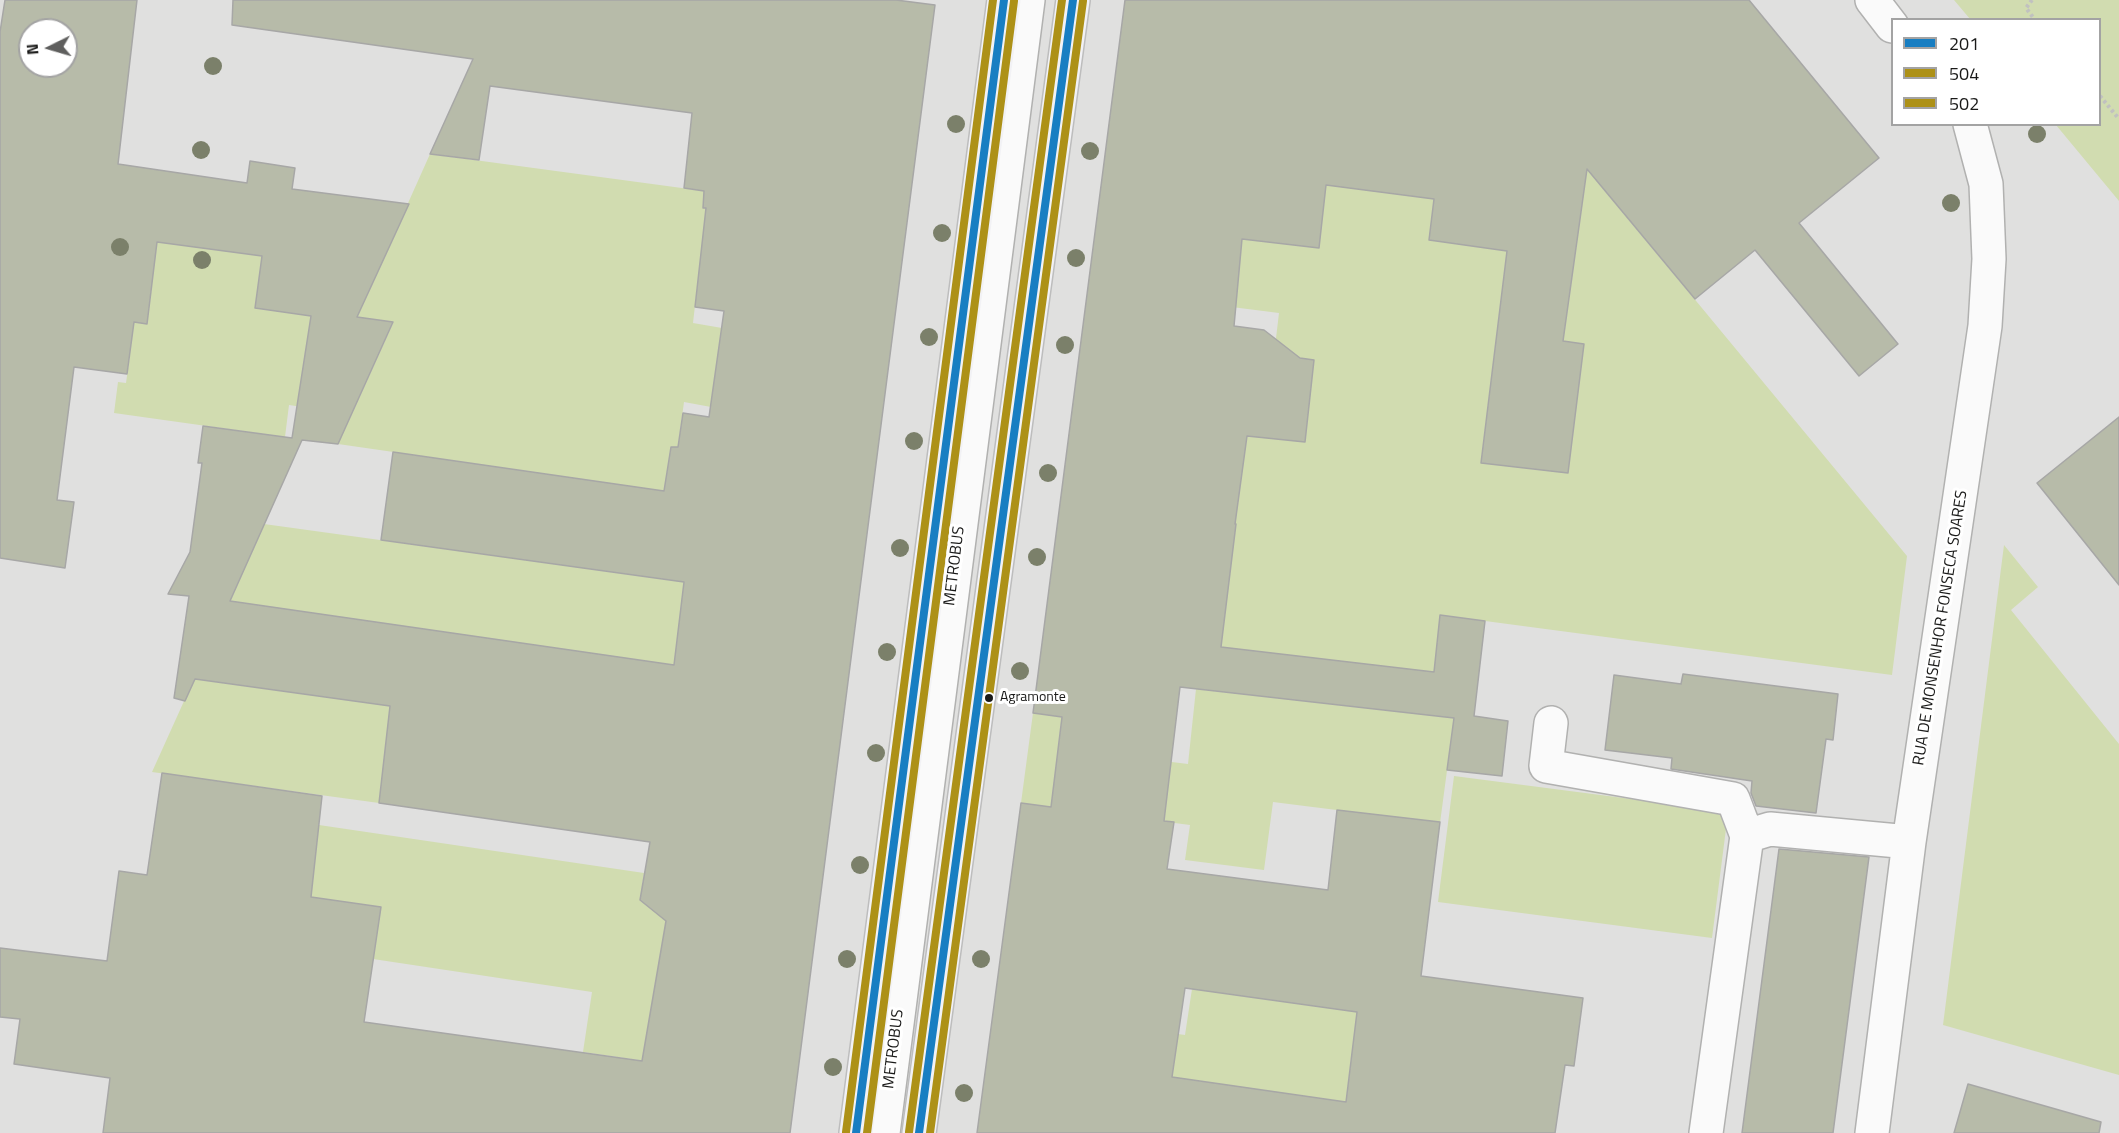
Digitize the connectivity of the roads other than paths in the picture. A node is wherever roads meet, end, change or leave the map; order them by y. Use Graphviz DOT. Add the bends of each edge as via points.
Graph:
graph roads {
  1 [pos="1004,0"];
  2 [pos="1028,0"];
  3 [pos="1073,0"];
  4 [pos="1872,0"];
  5 [pos="1891,24"];
  6 [pos="1971,126"];
  7 [pos="1551,723"];
  8 [pos="1747,836"];
  9 [pos="1909,842"];
  10 [pos="856,1133"];
  11 [pos="883,1133"];
  12 [pos="919,1133"];
  13 [pos="1706,1133"];
  14 [pos="1872,1133"];
  1 -- 10 [label="main road"];
  2 -- 11 [label="street, METROBUS"];
  3 -- 12 [label="main road"];
  4 -- 5 [label="street"];
  6 -- 9 [label="street, RUA DE MONSENHOR FONSECA SOARES" via="1986,184 1989,259 1985,326"];
  7 -- 8 [label="street" via="1546,766 1733,799"];
  8 -- 9 [label="street" via="1770,829"];
  8 -- 13 [label="street"];
  9 -- 14 [label="street, RUA DE MONSENHOR FONSECA SOARES"];
}
